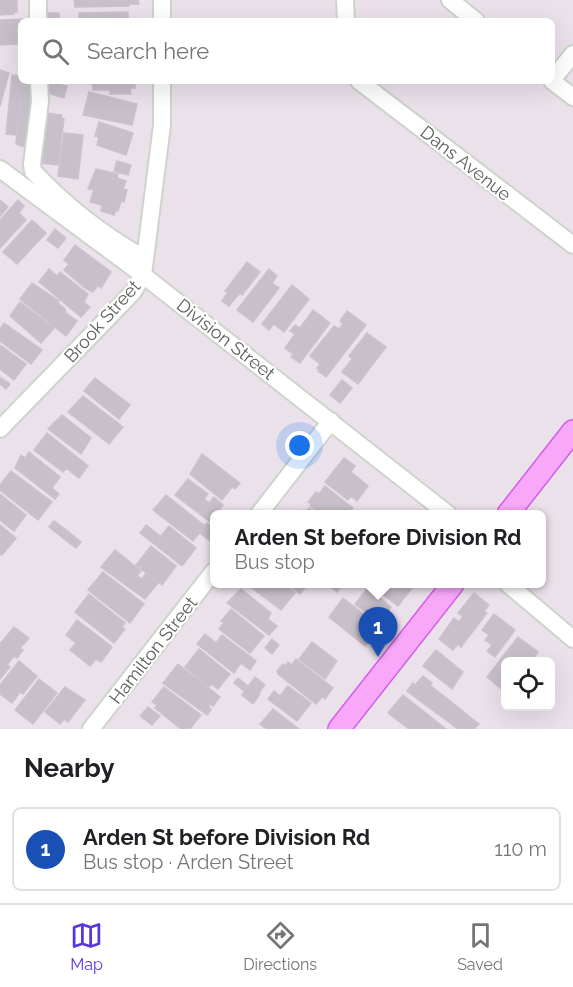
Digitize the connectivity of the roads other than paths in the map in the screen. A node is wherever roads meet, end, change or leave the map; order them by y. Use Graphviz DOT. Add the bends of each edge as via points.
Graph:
graph roads {
  1 [pos="38,0"];
  2 [pos="162,0"];
  3 [pos="345,0"];
  4 [pos="450,0"];
  5 [pos="38,18"];
  6 [pos="162,18"];
  7 [pos="346,18"];
  8 [pos="472,18"];
  9 [pos="573,54"];
  10 [pos="555,77"];
  11 [pos="555,83"];
  12 [pos="39,84"];
  13 [pos="162,84"];
  14 [pos="363,84"];
  15 [pos="573,97"];
  16 [pos="0,169"];
  17 [pos="573,245"];
  18 [pos="144,267"];
  19 [pos="331,421"];
  20 [pos="0,429"];
  21 [pos="573,431"];
  22 [pos="261,510"];
  23 [pos="443,510"];
  24 [pos="511,510"];
  25 [pos="210,576"];
  26 [pos="450,588"];
  27 [pos="513,588"];
  28 [pos="573,639"];
  29 [pos="91,729"];
  30 [pos="339,729"];
  1 -- 5 [label="street"];
  2 -- 6 [label="street"];
  3 -- 7 [label="street"];
  4 -- 8 [label="street"];
  9 -- 10 [label="street"];
  11 -- 15 [label="street"];
  12 -- 18 [label="street" via="33,171"];
  13 -- 18 [label="street, Brook Street" via="162,125"];
  14 -- 17 [label="street, Dans Avenue"];
  16 -- 18 [label="street, Division Street"];
  18 -- 19 [label="street, Division Street"];
  18 -- 20 [label="street, Brook Street" via="133,292"];
  19 -- 22 [label="street"];
  19 -- 23 [label="street, Division Street"];
  21 -- 24 [label="main road"];
  25 -- 29 [label="street, Hamilton Street"];
  26 -- 30 [label="main road"];
  27 -- 28 [label="street"];
}
